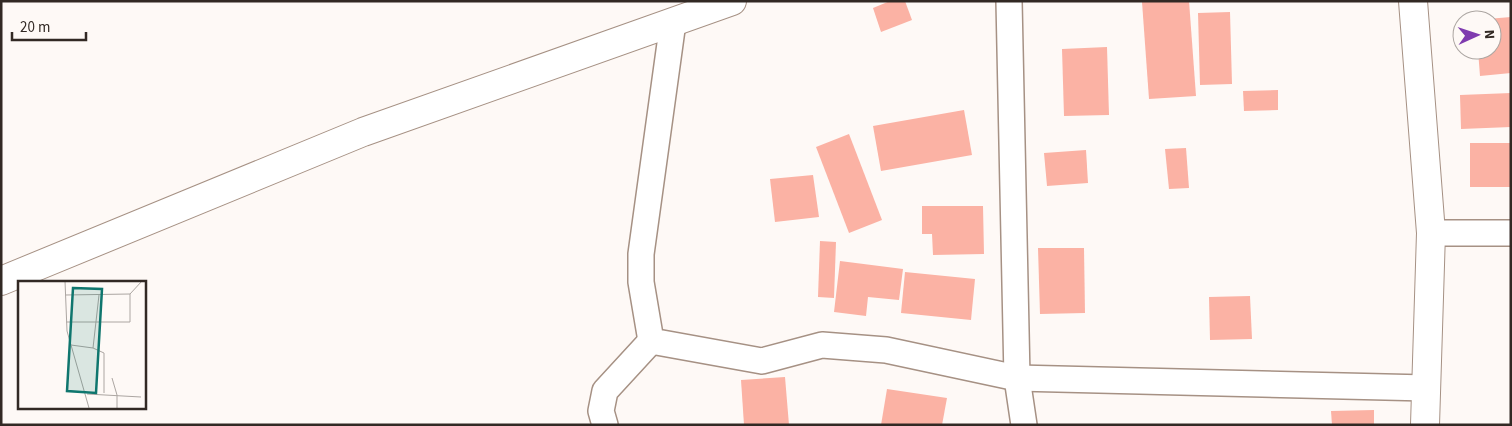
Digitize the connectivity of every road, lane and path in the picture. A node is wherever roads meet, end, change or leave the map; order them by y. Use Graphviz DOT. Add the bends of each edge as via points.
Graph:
graph roads {
  1 [pos="732,1"];
  2 [pos="1009,1"];
  3 [pos="1414,1"];
  4 [pos="673,22"];
  5 [pos="1511,232"];
  6 [pos="1431,233"];
  7 [pos="1,282"];
  8 [pos="651,341"];
  9 [pos="1017,378"];
  10 [pos="1426,388"];
  11 [pos="606,425"];
  12 [pos="1024,425"];
  13 [pos="1424,425"];
  1 -- 4 [label="street"];
  2 -- 9 [label="street"];
  3 -- 6 [label="street"];
  4 -- 7 [label="street" via="363,132"];
  4 -- 8 [label="street" via="641,254 641,282"];
  5 -- 6 [label="street"];
  6 -- 10 [label="street"];
  8 -- 9 [label="street" via="762,361 822,345 886,350"];
  8 -- 11 [label="street" via="605,391 601,411"];
  9 -- 10 [label="street"];
  9 -- 12 [label="street"];
  10 -- 13 [label="street"];
}
